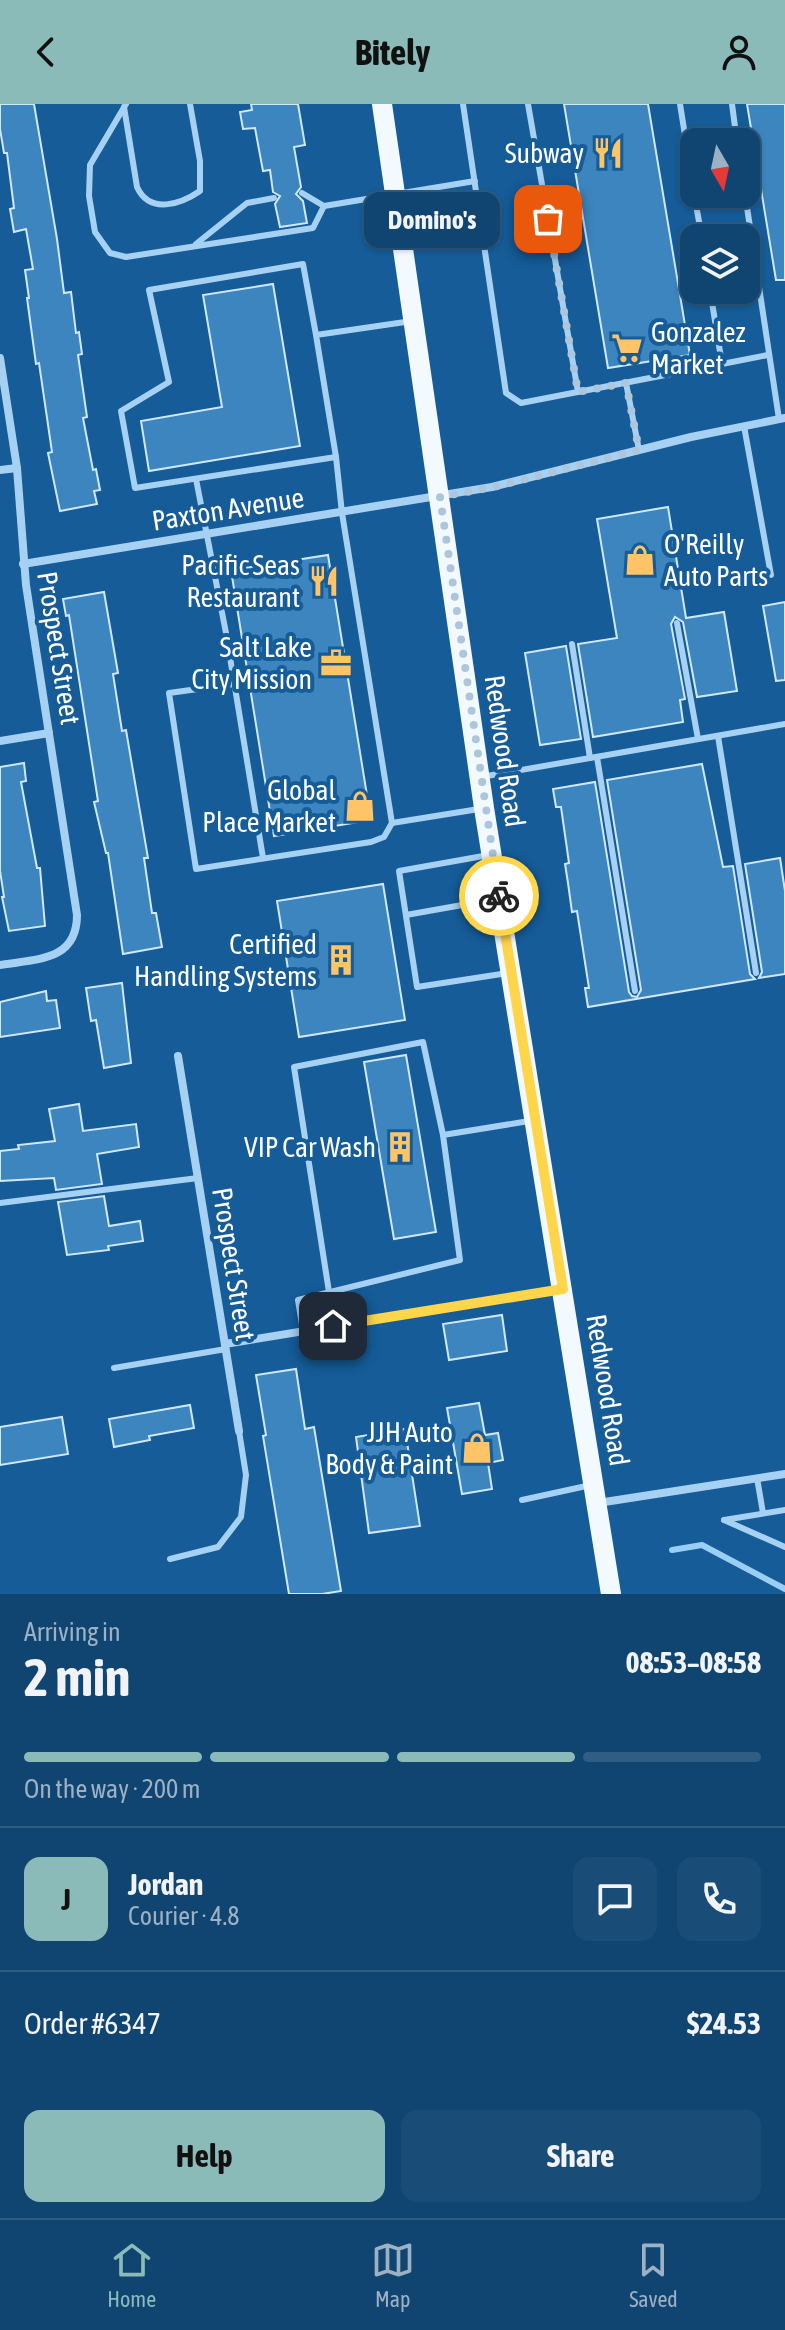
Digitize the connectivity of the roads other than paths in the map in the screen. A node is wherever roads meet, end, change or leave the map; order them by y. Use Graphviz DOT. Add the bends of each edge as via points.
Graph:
graph roads {
  1 [pos="190,104"];
  2 [pos="382,104"];
  3 [pos="463,104"];
  4 [pos="528,104"];
  5 [pos="680,104"];
  6 [pos="732,104"];
  7 [pos="125,106"];
  8 [pos="684,128"];
  9 [pos="735,128"];
  10 [pos="475,181"];
  11 [pos="302,193"];
  12 [pos="396,194"];
  13 [pos="274,198"];
  14 [pos="324,206"];
  15 [pos="747,208"];
  16 [pos="193,246"];
  17 [pos="712,304"];
  18 [pos="415,320"];
  19 [pos="316,335"];
  20 [pos="768,355"];
  21 [pos="0,358"];
  22 [pos="722,364"];
  23 [pos="626,383"];
  24 [pos="578,392"];
  25 [pos="782,418"];
  26 [pos="744,426"];
  27 [pos="639,450"];
  28 [pos="336,457"];
  29 [pos="17,468"];
  30 [pos="0,470"];
  31 [pos="196,479"];
  32 [pos="440,497"];
  33 [pos="342,513"];
  34 [pos="207,534"];
  35 [pos="23,564"];
  36 [pos="771,575"];
  37 [pos="677,623"];
  38 [pos="572,644"];
  39 [pos="234,684"];
  40 [pos="785,724"];
  41 [pos="49,733"];
  42 [pos="718,736"];
  43 [pos="698,739"];
  44 [pos="0,741"];
  45 [pos="593,757"];
  46 [pos="480,777"];
  47 [pos="484,808"];
  48 [pos="392,823"];
  49 [pos="492,855"];
  50 [pos="263,858"];
  51 [pos="500,898"];
  52 [pos="406,915"];
  53 [pos="0,965"];
  54 [pos="512,972"];
  55 [pos="756,973"];
  56 [pos="635,991"];
  57 [pos="178,1056"];
  58 [pos="536,1120"];
  59 [pos="443,1135"];
  60 [pos="198,1178"];
  61 [pos="0,1203"];
  62 [pos="563,1289"];
  63 [pos="329,1292"];
  64 [pos="303,1331"];
  65 [pos="226,1347"];
  66 [pos="114,1368"];
  67 [pos="239,1431"];
  68 [pos="785,1474"];
  69 [pos="757,1478"];
  70 [pos="596,1494"];
  71 [pos="522,1500"];
  72 [pos="785,1510"];
  73 [pos="763,1513"];
  74 [pos="785,1547"];
  75 [pos="170,1559"];
  76 [pos="611,1594"];
  1 -- 7 [label="lane" via="200,191 184,202 160,206 141,197 137,187"];
  2 -- 12 [label="main road, Redwood Road"];
  3 -- 10 [label="lane"];
  4 -- 24 [label="lane"];
  5 -- 8 [label="lane"];
  6 -- 9 [label="lane"];
  7 -- 16 [label="lane" via="90,165 95,232 110,253 126,257"];
  10 -- 12 [label="lane"];
  10 -- 24 [label="lane" via="506,393 521,403"];
  11 -- 14 [label="lane"];
  12 -- 14 [label="lane"];
  12 -- 18 [label="main road, Redwood Road"];
  13 -- 16 [label="lane" via="247,203"];
  14 -- 16 [label="lane" via="313,228"];
  15 -- 20 [label="lane"];
  17 -- 22 [label="lane"];
  18 -- 19 [label="lane"];
  18 -- 32 [label="main road, Redwood Road"];
  19 -- 28 [label="lane"];
  19 -- 31 [label="lane" via="303,264 149,290 169,382 121,411 135,488"];
  20 -- 22 [label="lane"];
  20 -- 25 [label="lane"];
  21 -- 29 [label="street, Prospect Street"];
  22 -- 23 [label="lane"];
  23 -- 24 [label="lane"];
  23 -- 27 [label="lane"];
  25 -- 26 [label="street, Paxton Avenue"];
  26 -- 27 [label="street, Paxton Avenue"];
  26 -- 36 [label="lane"];
  27 -- 32 [label="street, Paxton Avenue"];
  28 -- 31 [label="lane"];
  28 -- 33 [label="lane"];
  29 -- 30 [label="street"];
  29 -- 35 [label="street, Prospect Street"];
  31 -- 34 [label="lane"];
  32 -- 33 [label="street, Paxton Avenue"];
  32 -- 46 [label="main road, Redwood Road"];
  33 -- 34 [label="street, Paxton Avenue"];
  33 -- 48 [label="lane"];
  34 -- 35 [label="street, Paxton Avenue"];
  34 -- 39 [label="lane"];
  35 -- 41 [label="street, Prospect Street"];
  37 -- 43 [label="lane"];
  38 -- 45 [label="lane"];
  39 -- 50 [label="lane"];
  39 -- 50 [label="lane" via="169,693 196,869"];
  40 -- 42 [label="lane"];
  41 -- 44 [label="street"];
  41 -- 53 [label="street, Prospect Street" via="77,926 71,942 56,954"];
  42 -- 43 [label="lane"];
  42 -- 55 [label="lane"];
  43 -- 45 [label="lane"];
  45 -- 46 [label="lane"];
  45 -- 56 [label="lane"];
  46 -- 47 [label="main road, Redwood Road"];
  47 -- 48 [label="lane"];
  47 -- 49 [label="main road, Redwood Road"];
  48 -- 50 [label="lane" via="384,837 371,842"];
  49 -- 51 [label="main road, Redwood Road"];
  49 -- 52 [label="lane" via="399,871"];
  51 -- 52 [label="lane"];
  51 -- 54 [label="main road, Redwood Road"];
  52 -- 54 [label="lane" via="417,987"];
  54 -- 58 [label="main road, Redwood Road"];
  57 -- 60 [label="street, Prospect Street"];
  58 -- 59 [label="lane"];
  58 -- 62 [label="main road, Redwood Road"];
  59 -- 63 [label="lane" via="460,1260"];
  59 -- 63 [label="lane" via="423,1042 294,1067"];
  60 -- 61 [label="lane"];
  60 -- 65 [label="street, Prospect Street"];
  62 -- 64 [label="street"];
  62 -- 70 [label="main road, Redwood Road"];
  63 -- 64 [label="lane" via="298,1300"];
  64 -- 65 [label="street"];
  65 -- 66 [label="lane"];
  65 -- 67 [label="street, Prospect Street"];
  67 -- 75 [label="lane" via="246,1475 241,1517 218,1547"];
  68 -- 69 [label="street"];
  69 -- 70 [label="street"];
  69 -- 73 [label="lane"];
  70 -- 71 [label="lane"];
  70 -- 76 [label="main road, Redwood Road"];
  72 -- 73 [label="lane"];
  73 -- 74 [label="lane" via="724,1520"];
}
